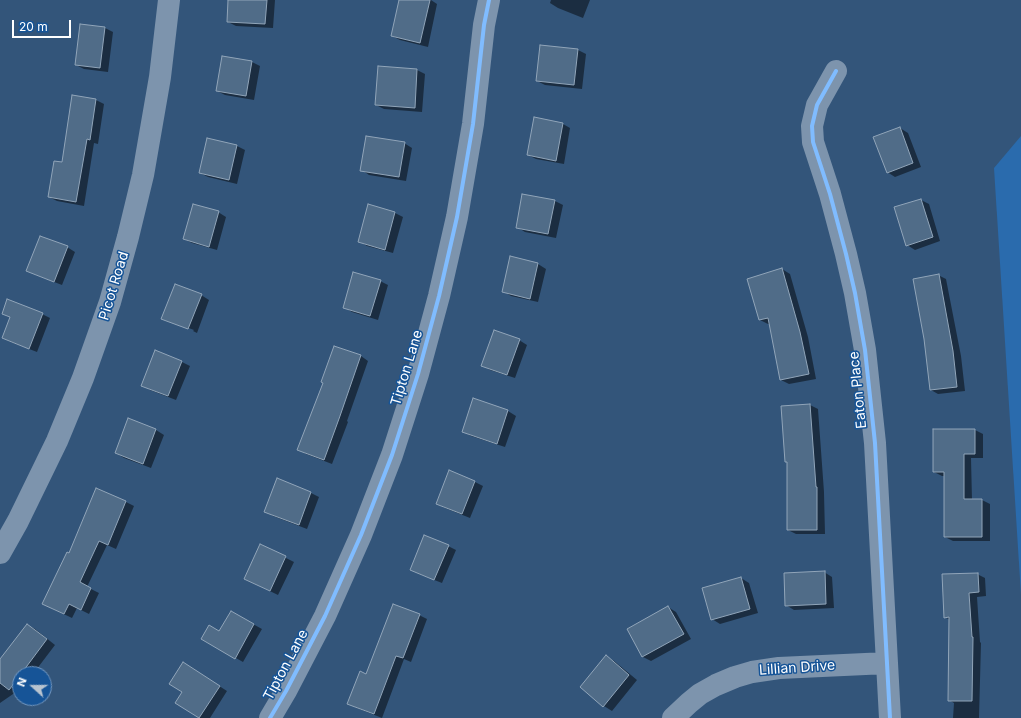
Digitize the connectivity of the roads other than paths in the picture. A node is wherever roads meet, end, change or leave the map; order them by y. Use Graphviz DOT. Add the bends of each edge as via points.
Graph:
graph roads {
  1 [pos="168,0"];
  2 [pos="489,0"];
  3 [pos="836,72"];
  4 [pos="0,553"];
  5 [pos="887,663"];
  6 [pos="270,718"];
  7 [pos="673,718"];
  8 [pos="890,718"];
  1 -- 4 [label="street, Picot Road" via="160,77 143,175 110,302 57,441"];
  2 -- 6 [label="street, Tipton Lane" via="474,124 457,217 418,374 392,455 361,535 325,616"];
  3 -- 5 [label="street, Eaton Place" via="817,105 812,126 813,142 846,254 865,350 874,443"];
  5 -- 7 [label="street, Lillian Drive" via="779,668 752,672 716,686 689,703"];
  5 -- 8 [label="street, Eaton Place"];
}
